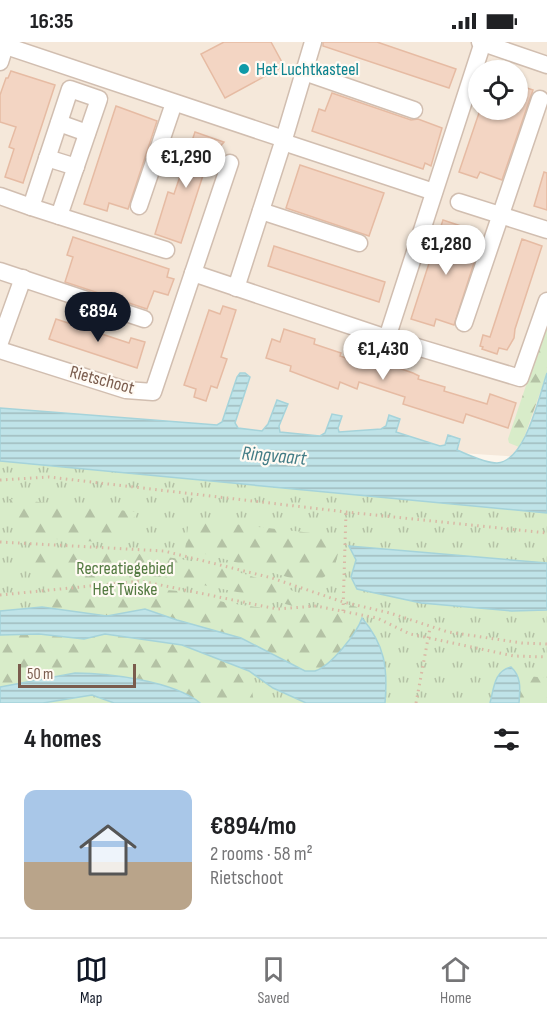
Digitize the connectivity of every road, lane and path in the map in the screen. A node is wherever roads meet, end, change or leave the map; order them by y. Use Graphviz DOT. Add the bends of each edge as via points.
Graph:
graph roads {
  1 [pos="313,42"];
  2 [pos="482,42"];
  3 [pos="3,45"];
  4 [pos="0,62"];
  5 [pos="547,65"];
  6 [pos="304,72"];
  7 [pos="540,99"];
  8 [pos="174,103"];
  9 [pos="414,110"];
  10 [pos="59,123"];
  11 [pos="87,133"];
  12 [pos="283,140"];
  13 [pos="47,158"];
  14 [pos="230,163"];
  15 [pos="76,167"];
  16 [pos="434,192"];
  17 [pos="0,196"];
  18 [pos="459,202"];
  19 [pos="139,206"];
  20 [pos="31,207"];
  21 [pos="261,211"];
  22 [pos="500,214"];
  23 [pos="59,216"];
  24 [pos="547,230"];
  25 [pos="360,243"];
  26 [pos="166,250"];
  27 [pos="0,271"];
  28 [pos="193,273"];
  29 [pos="23,278"];
  30 [pos="236,288"];
  31 [pos="547,301"];
  32 [pos="144,319"];
  33 [pos="464,323"];
  34 [pos="387,338"];
  35 [pos="0,342"];
  36 [pos="0,350"];
  37 [pos="0,480"];
  38 [pos="346,512"];
  39 [pos="547,533"];
  40 [pos="0,542"];
  41 [pos="0,595"];
  42 [pos="342,602"];
  43 [pos="343,611"];
  44 [pos="430,627"];
  45 [pos="429,638"];
  46 [pos="547,644"];
  47 [pos="547,657"];
  48 [pos="416,703"];
  1 -- 6 [label="street"];
  2 -- 5 [label="street"];
  2 -- 16 [label="street"];
  3 -- 4 [label="street"];
  3 -- 8 [label="street"];
  6 -- 9 [label="street"];
  6 -- 12 [label="street"];
  7 -- 22 [label="street"];
  8 -- 12 [label="street"];
  8 -- 19 [label="street"];
  10 -- 11 [label="street"];
  10 -- 11 [label="street" via="70,89 99,99"];
  10 -- 13 [label="street"];
  11 -- 15 [label="street"];
  12 -- 16 [label="street"];
  12 -- 21 [label="street"];
  13 -- 15 [label="street"];
  13 -- 20 [label="street"];
  14 -- 28 [label="street, Rietschoot"];
  15 -- 23 [label="street"];
  16 -- 34 [label="street"];
  17 -- 20 [label="street"];
  18 -- 22 [label="street"];
  20 -- 23 [label="street"];
  21 -- 25 [label="street"];
  21 -- 30 [label="street"];
  22 -- 24 [label="street"];
  22 -- 33 [label="street"];
  23 -- 26 [label="street"];
  27 -- 29 [label="street"];
  28 -- 30 [label="street"];
  28 -- 36 [label="street, Rietschoot" via="153,392 126,390"];
  29 -- 32 [label="street"];
  29 -- 35 [label="street"];
  30 -- 34 [label="street"];
  31 -- 34 [label="street" via="520,378"];
  37 -- 38 [label="path" via="48,477"];
  38 -- 39 [label="path"];
  38 -- 42 [label="path"];
  40 -- 42 [label="path" via="164,551 272,578"];
  41 -- 43 [label="path" via="141,581 277,609 316,606"];
  42 -- 43 [label="path"];
  42 -- 44 [label="path"];
  43 -- 45 [label="path" via="377,618 410,634"];
  44 -- 45 [label="path"];
  44 -- 46 [label="path"];
  45 -- 47 [label="path" via="514,656"];
  45 -- 48 [label="path"];
}
